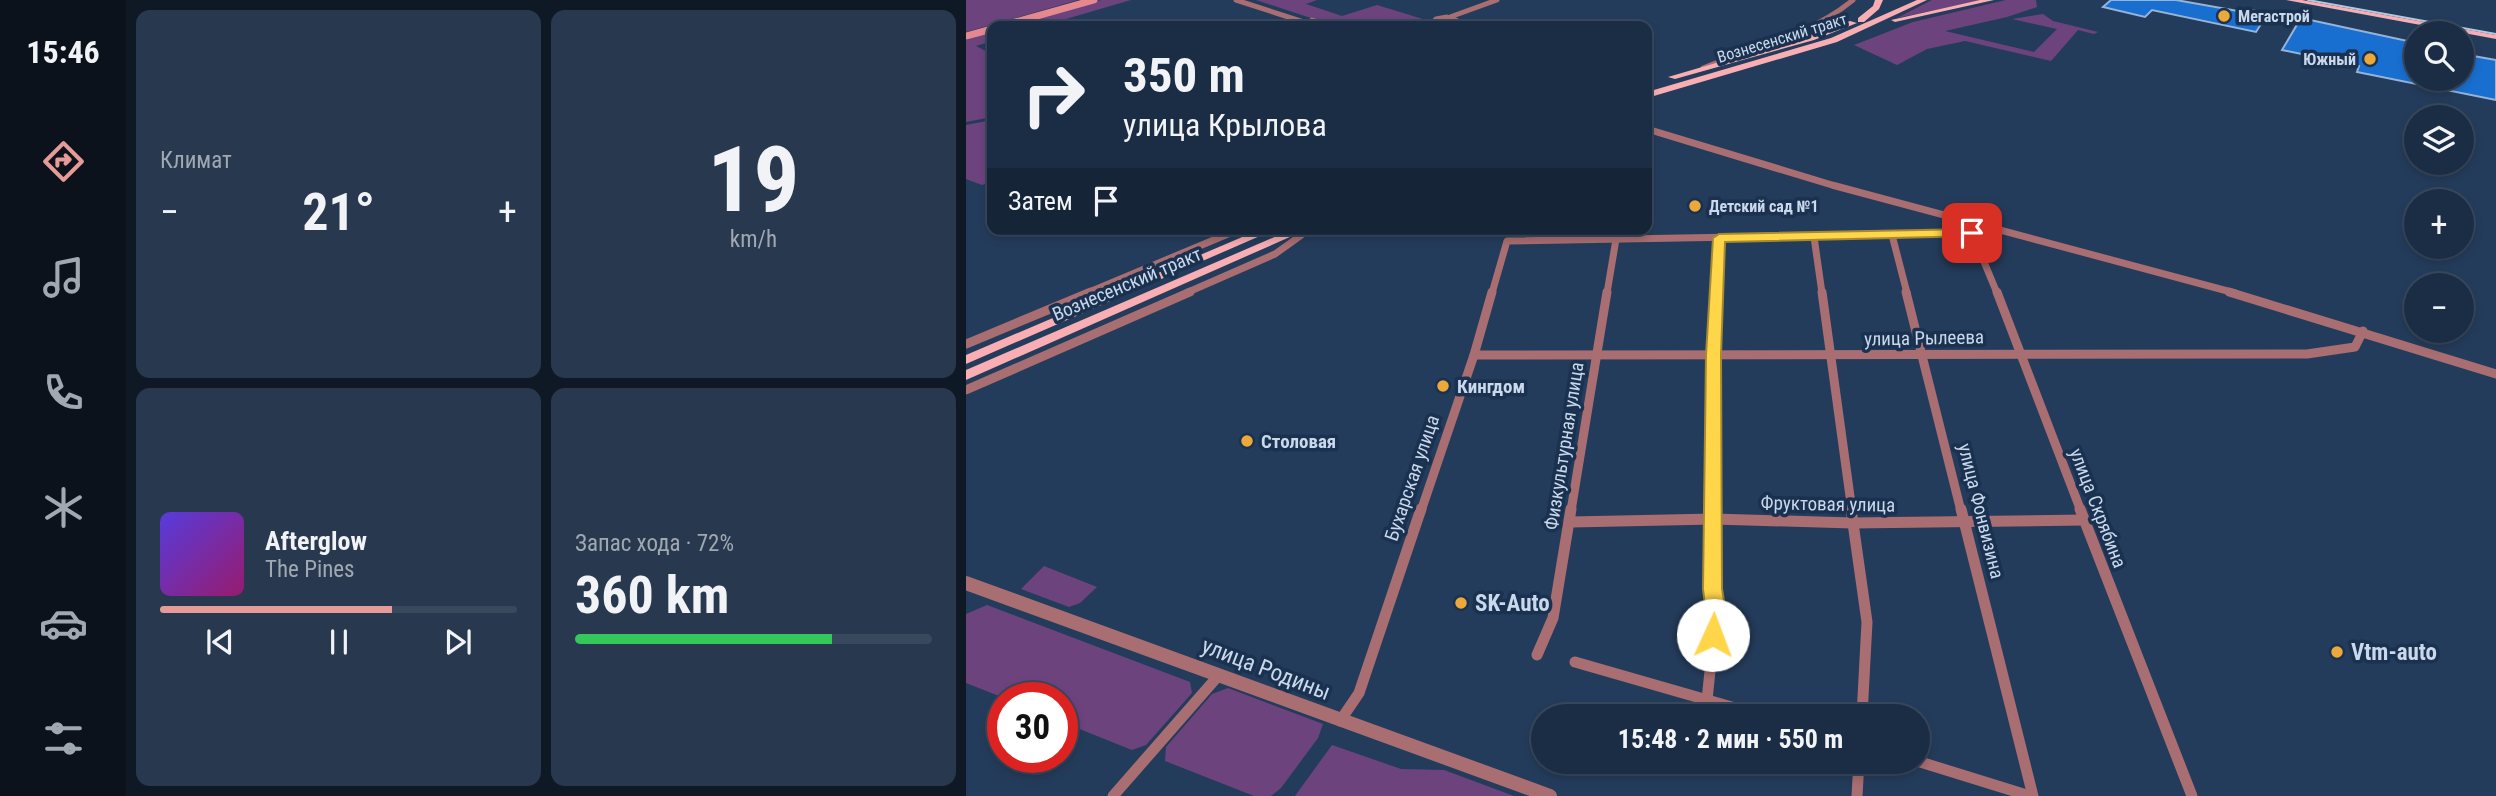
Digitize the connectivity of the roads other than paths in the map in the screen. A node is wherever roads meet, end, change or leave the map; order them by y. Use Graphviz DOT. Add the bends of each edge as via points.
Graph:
graph roads {
  1 [pos="1094,0"];
  2 [pos="1236,0"];
  3 [pos="1252,0"];
  4 [pos="1497,0"];
  5 [pos="1853,0"];
  6 [pos="1879,0"];
  7 [pos="1906,0"];
  8 [pos="1923,0"];
  9 [pos="1990,0"];
  10 [pos="2290,0"];
  11 [pos="2331,0"];
  12 [pos="1465,13"];
  13 [pos="1450,17"];
  14 [pos="1458,19"];
  15 [pos="1020,21"];
  16 [pos="1301,21"];
  17 [pos="1315,21"];
  18 [pos="1434,21"];
  19 [pos="1864,23"];
  20 [pos="2496,29"];
  21 [pos="987,30"];
  22 [pos="966,36"];
  23 [pos="2496,37"];
  24 [pos="1703,68"];
  25 [pos="1652,83"];
  26 [pos="1652,94"];
  27 [pos="1652,128"];
  28 [pos="1226,235"];
  29 [pos="1257,235"];
  30 [pos="1289,235"];
  31 [pos="1302,235"];
  32 [pos="1892,235"];
  33 [pos="1814,237"];
  34 [pos="1719,238"];
  35 [pos="1616,239"];
  36 [pos="2363,331"];
  37 [pos="966,344"];
  38 [pos="2019,353"];
  39 [pos="1923,354"];
  40 [pos="1474,355"];
  41 [pos="1596,355"];
  42 [pos="1713,355"];
  43 [pos="1829,355"];
  44 [pos="966,360"];
  45 [pos="2496,374"];
  46 [pos="966,375"];
  47 [pos="966,390"];
  48 [pos="1714,519"];
  49 [pos="2084,520"];
  50 [pos="1571,522"];
  51 [pos="1966,522"];
  52 [pos="1852,523"];
  53 [pos="966,583"];
  54 [pos="1537,655"];
  55 [pos="1575,662"];
  56 [pos="1219,675"];
  57 [pos="1707,700"];
  58 [pos="1721,704"];
  59 [pos="1863,704"];
  60 [pos="1340,721"];
  61 [pos="1930,765"];
  62 [pos="1858,774"];
  63 [pos="1113,796"];
  64 [pos="1550,796"];
  65 [pos="1857,796"];
  66 [pos="2032,796"];
  67 [pos="2192,796"];
  1 -- 15 [label="main road"];
  2 -- 16 [label="street"];
  3 -- 17 [label="street"];
  4 -- 12 [label="street"];
  5 -- 24 [label="street" via="1806,30"];
  6 -- 19 [label="main road"];
  7 -- 19 [label="main road, Вознесенский тракт"];
  8 -- 19 [label="main road, Вознесенский тракт"];
  9 -- 19 [label="main road"];
  10 -- 23 [label="main road"];
  11 -- 20 [label="main road"];
  12 -- 13 [label="street"];
  12 -- 14 [label="street"];
  13 -- 14 [label="street"];
  13 -- 18 [label="street"];
  19 -- 24 [label="main road, Вознесенский тракт"];
  19 -- 26 [label="main road, Вознесенский тракт" via="1813,47"];
  21 -- 22 [label="main road"];
  24 -- 25 [label="main road, Вознесенский тракт"];
  27 -- 36 [label="street" via="1832,185"];
  28 -- 37 [label="street"];
  29 -- 44 [label="main road, Вознесенский тракт"];
  30 -- 46 [label="main road, Вознесенский тракт"];
  31 -- 47 [label="street" via="1275,254"];
  32 -- 33 [label="street"];
  32 -- 38 [label="street, улица Скрябина" via="1972,233"];
  32 -- 39 [label="street, улица Фонвизина"];
  33 -- 34 [label="street"];
  33 -- 43 [label="street"];
  34 -- 35 [label="street"];
  34 -- 42 [label="street"];
  35 -- 40 [label="street, Бухарская улица" via="1507,241"];
  35 -- 41 [label="street, Физкультурная улица"];
  36 -- 38 [label="street, улица Рылеева" via="2355,347 2307,354"];
  36 -- 45 [label="street"];
  38 -- 39 [label="street, улица Рылеева"];
  38 -- 49 [label="street, улица Скрябина"];
  39 -- 43 [label="street, улица Рылеева"];
  39 -- 51 [label="street, улица Фонвизина"];
  40 -- 41 [label="street, улица Рылеева"];
  40 -- 60 [label="street, Бухарская улица" via="1359,693"];
  41 -- 42 [label="street, улица Рылеева"];
  41 -- 50 [label="street, Физкультурная улица"];
  42 -- 43 [label="street, улица Рылеева"];
  42 -- 48 [label="street"];
  43 -- 52 [label="street"];
  48 -- 50 [label="street, Фруктовая улица"];
  48 -- 52 [label="street, Фруктовая улица"];
  48 -- 57 [label="street" via="1716,613"];
  49 -- 51 [label="street, Фруктовая улица"];
  49 -- 67 [label="street, улица Скрябина"];
  50 -- 54 [label="street, Физкультурная улица" via="1553,618"];
  51 -- 52 [label="street, Фруктовая улица"];
  51 -- 66 [label="street, улица Фонвизина"];
  52 -- 59 [label="street" via="1867,622"];
  53 -- 56 [label="street, улица Родины"];
  55 -- 57 [label="street"];
  56 -- 60 [label="street, улица Родины"];
  56 -- 63 [label="street"];
  57 -- 58 [label="street"];
  60 -- 64 [label="street, улица Родины"];
  61 -- 66 [label="street"];
  62 -- 65 [label="street"];
}
